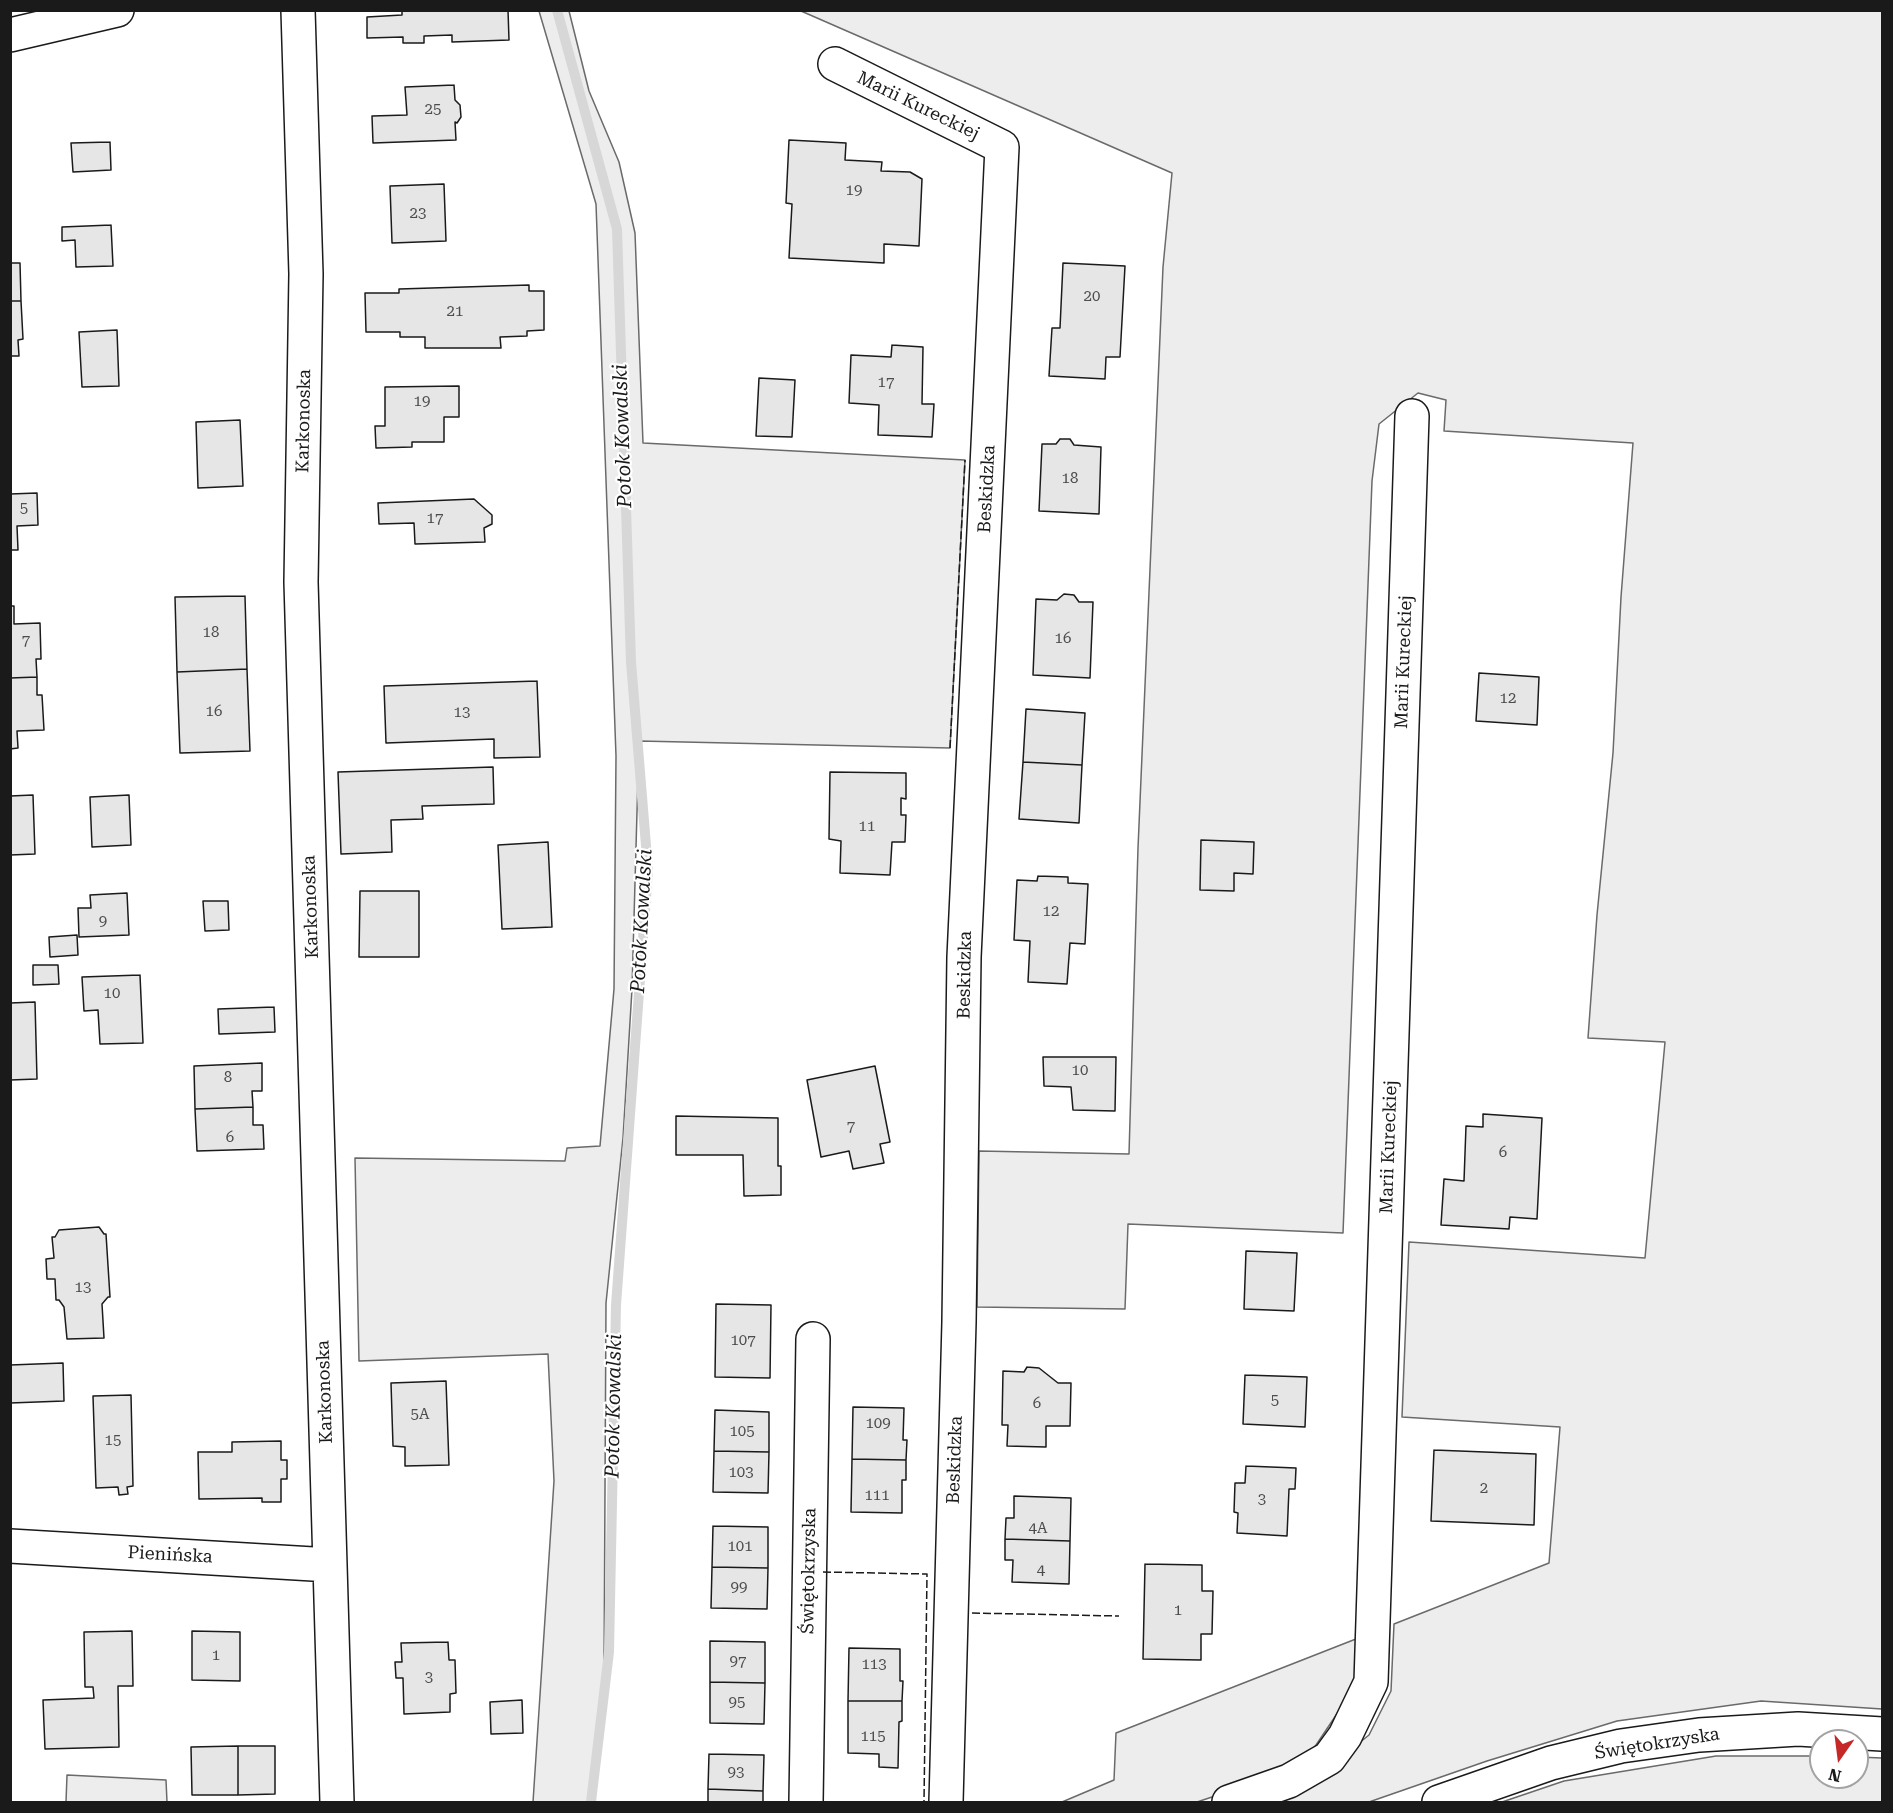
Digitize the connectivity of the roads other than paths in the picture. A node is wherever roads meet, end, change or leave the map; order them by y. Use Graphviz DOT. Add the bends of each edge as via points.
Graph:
graph roads {
  1 [pos="117,10"];
  2 [pos="298,10"];
  3 [pos="10,35"];
  4 [pos="835,64"];
  5 [pos="1002,147"];
  6 [pos="1412,416"];
  7 [pos="813,1339"];
  8 [pos="10,1546"];
  9 [pos="330,1565"];
  10 [pos="1882,1734"];
  11 [pos="337,1803"];
  12 [pos="806,1803"];
  13 [pos="946,1803"];
  14 [pos="1229,1803"];
  15 [pos="1439,1803"];
  1 -- 3 [label="street"];
  2 -- 9 [label="street, Karkonoska" via="306,274 301,582"];
  4 -- 5 [label="street, Marii Kureckiej"];
  5 -- 13 [label="street, Beskidzka" via="964,957"];
  6 -- 14 [label="street, Marii Kureckiej" via="1371,1682 1345,1736 1329,1758 1288,1781"];
  7 -- 12 [label="street, Świętokrzyska"];
  8 -- 9 [label="street, Pienińska"];
  9 -- 11 [label="street, Karkonoska"];
  10 -- 15 [label="street, Świętokrzyska" via="1798,1729 1699,1735 1621,1746 1551,1763"];
}
